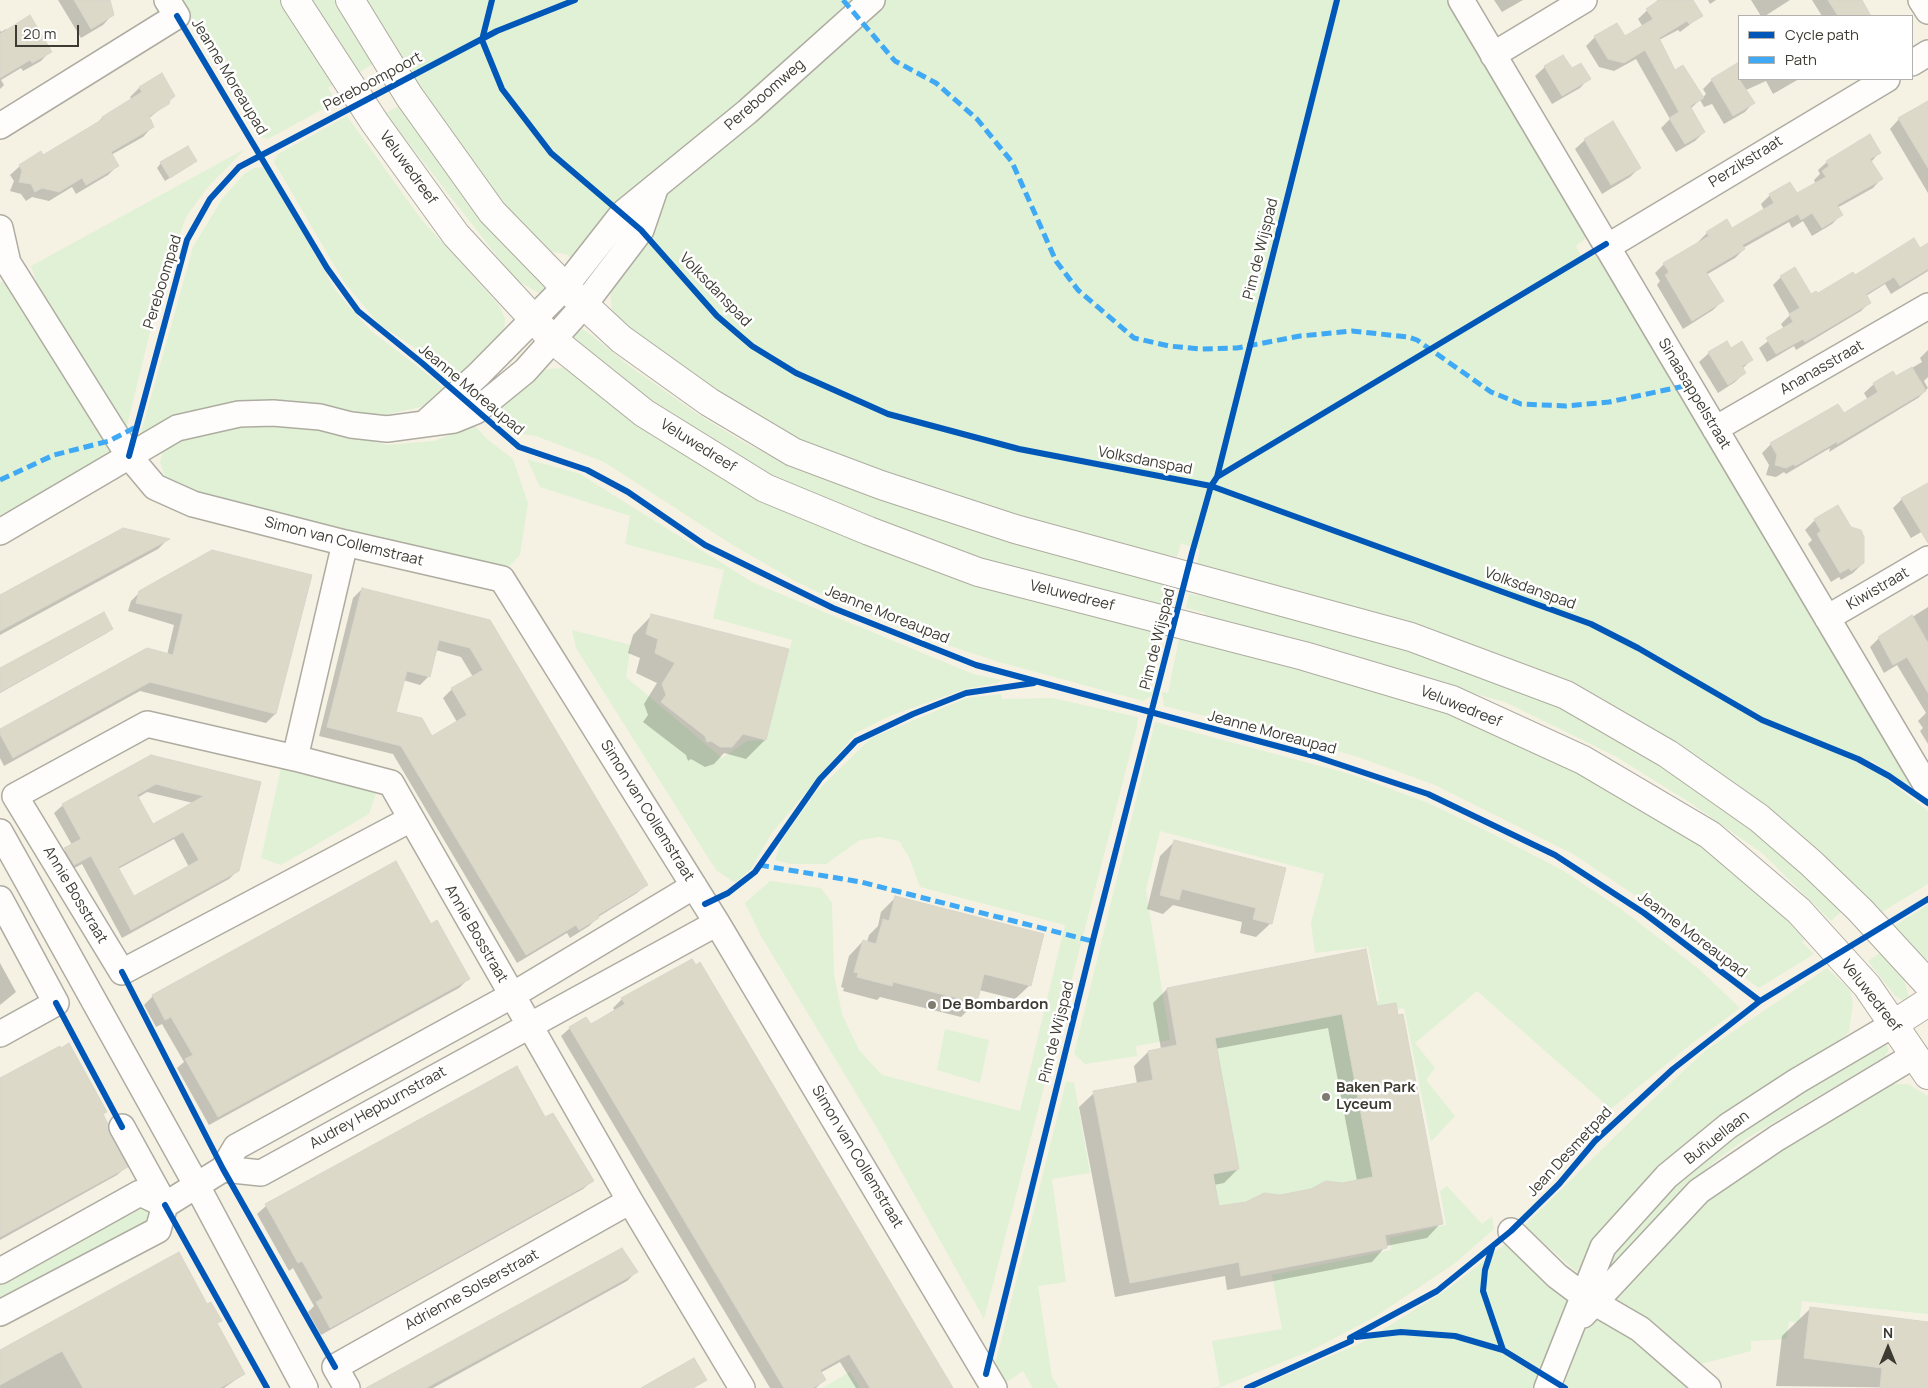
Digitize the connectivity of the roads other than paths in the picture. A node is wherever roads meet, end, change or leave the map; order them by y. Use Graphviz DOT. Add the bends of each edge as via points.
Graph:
graph roads {
  1 [pos="295,0"];
  2 [pos="350,0"];
  3 [pos="872,0"];
  4 [pos="1461,0"];
  5 [pos="1584,0"];
  6 [pos="1921,0"];
  7 [pos="172,8"];
  8 [pos="1928,12"];
  9 [pos="1928,53"];
  10 [pos="1493,55"];
  11 [pos="1913,62"];
  12 [pos="1885,80"];
  13 [pos="0,126"];
  14 [pos="0,228"];
  15 [pos="1607,247"];
  16 [pos="4,260"];
  17 [pos="575,296"];
  18 [pos="1928,306"];
  19 [pos="533,320"];
  20 [pos="553,340"];
  21 [pos="424,424"];
  22 [pos="1715,430"];
  23 [pos="129,456"];
  24 [pos="0,532"];
  25 [pos="346,543"];
  26 [pos="1928,559"];
  27 [pos="1827,618"];
  28 [pos="295,758"];
  29 [pos="1928,788"];
  30 [pos="411,819"];
  31 [pos="0,832"];
  32 [pos="694,886"];
  33 [pos="0,899"];
  34 [pos="716,923"];
  35 [pos="1928,984"];
  36 [pos="511,996"];
  37 [pos="1928,1002"];
  38 [pos="1894,1024"];
  39 [pos="529,1025"];
  40 [pos="0,1034"];
  41 [pos="1924,1059"];
  42 [pos="122,1127"];
  43 [pos="223,1169"];
  44 [pos="197,1186"];
  45 [pos="630,1201"];
  46 [pos="165,1205"];
  47 [pos="1511,1231"];
  48 [pos="0,1271"];
  49 [pos="1590,1299"];
  50 [pos="0,1313"];
  51 [pos="305,1388"];
  52 [pos="347,1388"];
  53 [pos="742,1388"];
  54 [pos="994,1388"];
  55 [pos="1547,1388"];
  56 [pos="1708,1388"];
  1 -- 19 [label="main road, Veluwedreef" via="375,123 456,235"];
  2 -- 17 [label="main road" via="409,96 492,212"];
  3 -- 17 [label="street, Pereboomweg" via="747,112 664,178 656,186 641,230"];
  4 -- 10 [label="street, Sinaasappelstraat"];
  5 -- 10 [label="street"];
  6 -- 8 [label="street"];
  7 -- 13 [label="street"];
  9 -- 11 [label="street"];
  10 -- 15 [label="street, Sinaasappelstraat"];
  12 -- 15 [label="street, Perzikstraat"];
  14 -- 16 [label="street, Simon van Collemstraat"];
  15 -- 22 [label="street, Sinaasappelstraat"];
  16 -- 23 [label="street, Simon van Collemstraat"];
  17 -- 19 [label="street"];
  17 -- 20 [label="street, Pereboomweg"];
  17 -- 35 [label="main road" via="621,339 709,402 793,452 1015,529 1410,637 1566,695 1668,754 1759,818 1860,910"];
  18 -- 22 [label="street, Ananasstraat"];
  19 -- 20 [label="main road, Veluwedreef"];
  19 -- 21 [label="street"];
  20 -- 21 [label="street, Pereboomweg" via="526,371 476,411 454,420"];
  20 -- 38 [label="main road, Veluwedreef" via="644,413 766,488 869,531 978,572 1304,656 1452,700 1583,760 1710,835 1821,933"];
  21 -- 23 [label="street, Pereboomweg" via="388,429 320,417 240,414 178,428"];
  22 -- 27 [label="street, Sinaasappelstraat"];
  23 -- 24 [label="street, Pereboomweg"];
  23 -- 25 [label="street, Simon van Collemstraat" via="155,487 193,504"];
  25 -- 28 [label="street"];
  25 -- 32 [label="street, Simon van Collemstraat" via="502,580"];
  26 -- 27 [label="street, Kiwistraat"];
  27 -- 29 [label="street, Sinaasappelstraat"];
  28 -- 30 [label="street, Annie Bosstraat" via="391,783"];
  28 -- 30 [label="street, Annie Bosstraat" via="147,724 15,796 122,972"];
  30 -- 36 [label="street, Annie Bosstraat"];
  31 -- 44 [label="street"];
  32 -- 34 [label="street, Simon van Collemstraat"];
  32 -- 36 [label="street"];
  33 -- 40 [label="street" via="56,1003"];
  34 -- 39 [label="street, Audrey Hepburnstraat"];
  34 -- 54 [label="street, Simon van Collemstraat"];
  36 -- 39 [label="street"];
  36 -- 43 [label="street" via="236,1146"];
  37 -- 38 [label="main road"];
  38 -- 41 [label="main road, Veluwedreef"];
  38 -- 49 [label="street, Buñuellaan" via="1728,1126 1667,1176 1603,1247"];
  39 -- 43 [label="street, Audrey Hepburnstraat" via="261,1173"];
  39 -- 45 [label="street"];
  41 -- 49 [label="street, Buñuellaan" via="1778,1138 1699,1191"];
  42 -- 46 [label="street"];
  43 -- 44 [label="street"];
  44 -- 46 [label="street"];
  44 -- 51 [label="street"];
  45 -- 52 [label="street, Adrienne Solserstraat" via="335,1367"];
  45 -- 53 [label="street"];
  46 -- 48 [label="street" via="140,1193"];
  46 -- 50 [label="street" via="158,1230"];
  47 -- 49 [label="street" via="1557,1276"];
  49 -- 55 [label="street, Buñuellaan" via="1574,1324"];
  49 -- 56 [label="street" via="1640,1329"];
}
